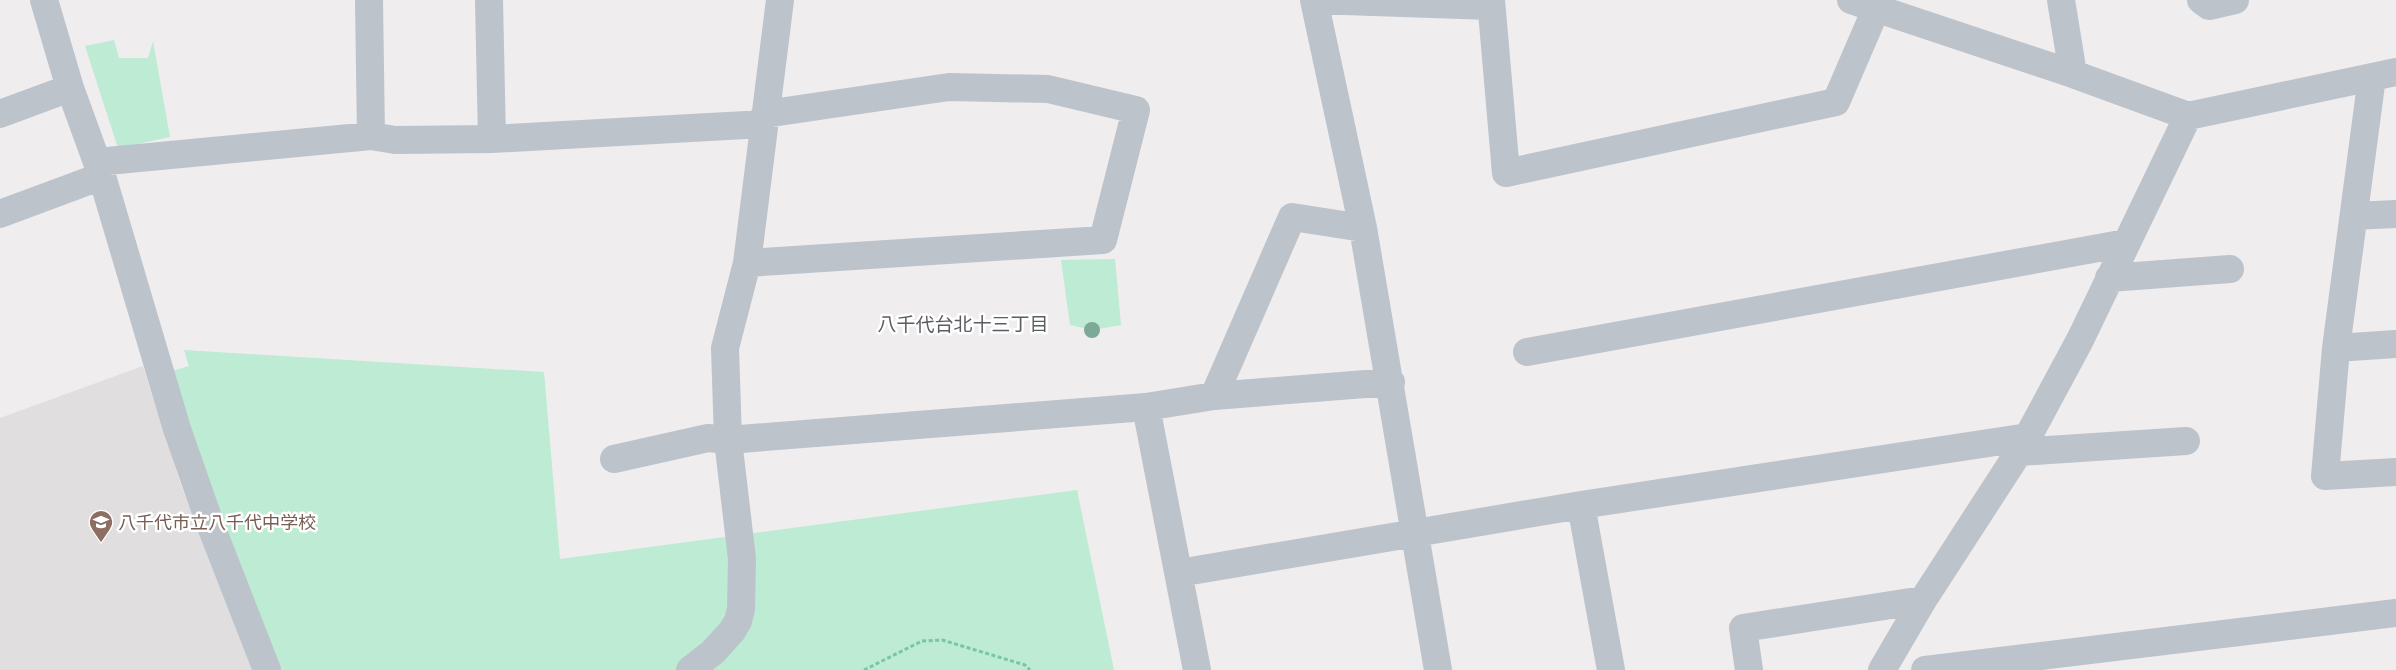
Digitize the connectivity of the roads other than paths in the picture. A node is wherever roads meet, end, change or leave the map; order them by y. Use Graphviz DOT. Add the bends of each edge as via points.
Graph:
graph roads {
  1 [pos="44,0"];
  2 [pos="369,0"];
  3 [pos="489,0"];
  4 [pos="780,0"];
  5 [pos="1314,0"];
  6 [pos="2061,0"];
  7 [pos="2201,0"];
  8 [pos="2235,0"];
  9 [pos="1491,3"];
  10 [pos="1863,4"];
  11 [pos="2073,74"];
  12 [pos="2384,74"];
  13 [pos="70,88"];
  14 [pos="0,114"];
  15 [pos="2188,116"];
  16 [pos="765,119"];
  17 [pos="371,136"];
  18 [pos="492,139"];
  19 [pos="99,169"];
  20 [pos="0,214"];
  21 [pos="2396,214"];
  22 [pos="2354,216"];
  23 [pos="1363,228"];
  24 [pos="2126,243"];
  25 [pos="747,263"];
  26 [pos="2230,269"];
  27 [pos="2109,278"];
  28 [pos="2396,344"];
  29 [pos="2336,348"];
  30 [pos="1527,352"];
  31 [pos="1391,382"];
  32 [pos="1214,396"];
  33 [pos="1146,407"];
  34 [pos="728,440"];
  35 [pos="2186,441"];
  36 [pos="2023,445"];
  37 [pos="614,459"];
  38 [pos="2396,472"];
  39 [pos="1581,505"];
  40 [pos="1414,532"];
  41 [pos="1179,573"];
  42 [pos="1923,600"];
  43 [pos="2396,613"];
  44 [pos="267,670"];
  45 [pos="690,670"];
  46 [pos="1197,670"];
  47 [pos="1438,670"];
  48 [pos="1611,670"];
  49 [pos="1749,670"];
  50 [pos="1882,670"];
  51 [pos="1925,670"];
  1 -- 13 [label="street"];
  2 -- 17 [label="street"];
  3 -- 18 [label="street"];
  4 -- 16 [label="street"];
  5 -- 9 [label="street"];
  5 -- 23 [label="street"];
  6 -- 11 [label="street"];
  7 -- 8 [label="street" via="2209,6"];
  9 -- 10 [label="street" via="1506,173 1836,102"];
  10 -- 11 [label="street"];
  11 -- 15 [label="street"];
  12 -- 15 [label="street"];
  12 -- 22 [label="street"];
  13 -- 14 [label="street"];
  13 -- 19 [label="street"];
  15 -- 24 [label="street"];
  16 -- 18 [label="street"];
  16 -- 25 [label="street"];
  16 -- 25 [label="street" via="949,87 1048,89 1136,110 1103,240"];
  17 -- 18 [label="street" via="395,140"];
  17 -- 19 [label="street"];
  19 -- 20 [label="street"];
  19 -- 44 [label="street" via="176,429"];
  21 -- 22 [label="street"];
  22 -- 29 [label="street"];
  23 -- 31 [label="street"];
  23 -- 32 [label="street" via="1292,217"];
  24 -- 27 [label="street"];
  24 -- 30 [label="street"];
  25 -- 34 [label="street" via="725,348"];
  26 -- 27 [label="street"];
  27 -- 36 [label="street" via="2080,340"];
  28 -- 29 [label="street"];
  29 -- 38 [label="street" via="2325,476"];
  31 -- 32 [label="street"];
  31 -- 40 [label="street"];
  32 -- 33 [label="street"];
  33 -- 34 [label="street"];
  33 -- 41 [label="street"];
  34 -- 37 [label="street" via="708,438"];
  34 -- 45 [label="street" via="742,559 741,610 732,631"];
  35 -- 36 [label="street"];
  36 -- 39 [label="street"];
  36 -- 42 [label="street"];
  39 -- 40 [label="street"];
  39 -- 48 [label="street"];
  40 -- 41 [label="street"];
  40 -- 47 [label="street"];
  41 -- 46 [label="street"];
  42 -- 49 [label="street" via="1743,628"];
  42 -- 50 [label="street"];
  43 -- 51 [label="street"];
}
